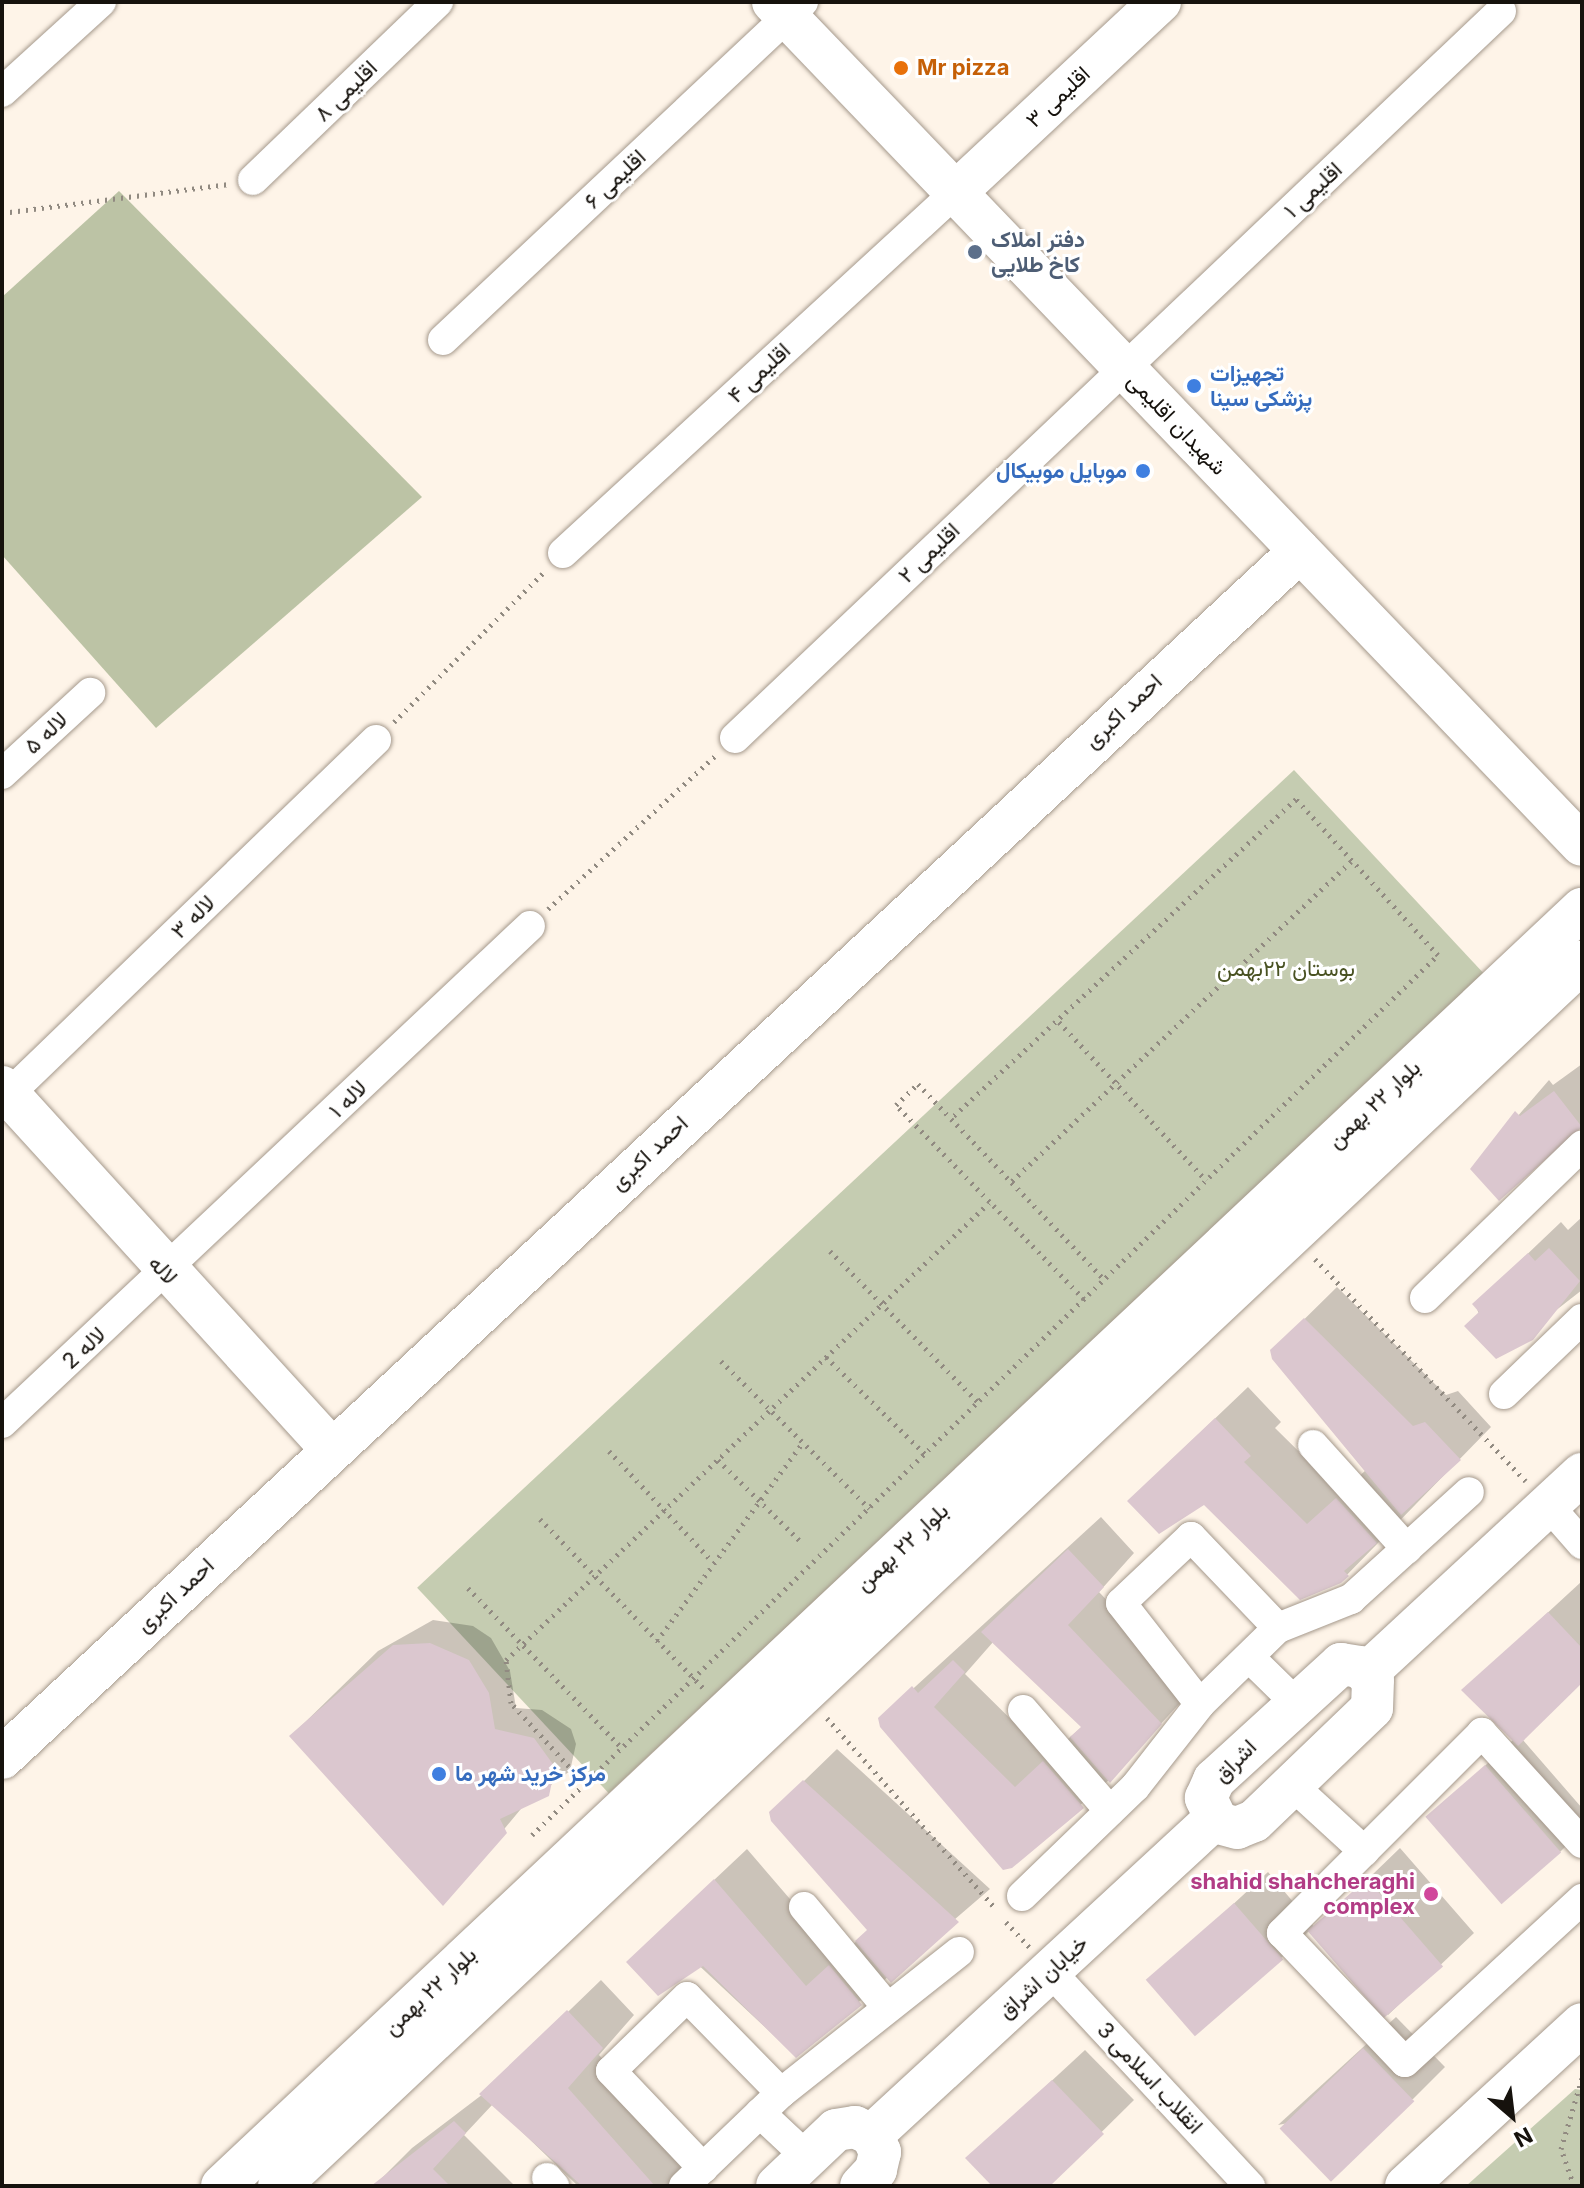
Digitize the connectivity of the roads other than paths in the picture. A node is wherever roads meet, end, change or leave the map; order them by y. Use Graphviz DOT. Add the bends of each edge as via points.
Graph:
graph roads {
  1 [pos="101,2"];
  2 [pos="438,2"];
  3 [pos="1160,2"];
  4 [pos="788,7"];
  5 [pos="1501,11"];
  6 [pos="2,92"];
  7 [pos="253,180"];
  8 [pos="956,192"];
  9 [pos="443,340"];
  10 [pos="1124,368"];
  11 [pos="1300,551"];
  12 [pos="563,553"];
  13 [pos="90,693"];
  14 [pos="735,738"];
  15 [pos="376,740"];
  16 [pos="2,774"];
  17 [pos="1582,845"];
  18 [pos="1582,909"];
  19 [pos="530,926"];
  20 [pos="1582,962"];
  21 [pos="6,1090"];
  22 [pos="1579,1156"];
  23 [pos="165,1273"];
  24 [pos="1425,1298"];
  25 [pos="1582,1319"];
  26 [pos="1504,1394"];
  27 [pos="2,1423"];
  28 [pos="1313,1445"];
  29 [pos="331,1449"];
  30 [pos="1582,1474"];
  31 [pos="1469,1492"];
  32 [pos="1548,1505"];
  33 [pos="1582,1544"];
  34 [pos="1407,1549"];
  35 [pos="1278,1628"];
  36 [pos="1249,1657"];
  37 [pos="1367,1673"];
  38 [pos="1295,1702"];
  39 [pos="1200,1704"];
  40 [pos="1023,1710"];
  41 [pos="2,1758"];
  42 [pos="1292,1785"];
  43 [pos="1110,1811"];
  44 [pos="1215,1819"];
  45 [pos="1582,1843"];
  46 [pos="1364,1851"];
  47 [pos="1022,1896"];
  48 [pos="1582,1899"];
  49 [pos="804,1907"];
  50 [pos="959,1952"];
  51 [pos="1050,1971"];
  52 [pos="888,2008"];
  53 [pos="1577,2039"];
  54 [pos="770,2103"];
  55 [pos="872,2135"];
  56 [pos="807,2157"];
  57 [pos="694,2177"];
  58 [pos="222,2186"];
  59 [pos="279,2186"];
  60 [pos="777,2186"];
  61 [pos="861,2186"];
  62 [pos="1250,2186"];
  63 [pos="1406,2186"];
  1 -- 6 [label="street"];
  2 -- 7 [label="street, اقلیمی ۸"];
  3 -- 8 [label="street, اقلیمی ۳"];
  4 -- 8 [label="street, شهیدان اقلیمی"];
  4 -- 9 [label="street, اقلیمی ۶"];
  5 -- 10 [label="street, اقلیمی ۱"];
  8 -- 10 [label="street, شهیدان اقلیمی"];
  8 -- 12 [label="street, اقلیمی ۴"];
  10 -- 11 [label="street, شهیدان اقلیمی"];
  10 -- 14 [label="street, اقلیمی ۲"];
  11 -- 17 [label="street, شهیدان اقلیمی"];
  11 -- 29 [label="street, احمد اکبری"];
  13 -- 16 [label="street, لاله ۵"];
  15 -- 21 [label="street, لاله ۳"];
  18 -- 58 [label="street, بلوار ۲۲ بهمن"];
  19 -- 23 [label="street, لاله ۱"];
  20 -- 59 [label="street, بلوار ۲۲ بهمن"];
  21 -- 23 [label="street, لاله"];
  22 -- 24 [label="street"];
  23 -- 27 [label="street, لاله 2"];
  23 -- 29 [label="street, لاله"];
  25 -- 26 [label="street"];
  28 -- 34 [label="street"];
  29 -- 41 [label="street, احمد اکبری"];
  30 -- 32 [label="street"];
  31 -- 34 [label="street"];
  32 -- 33 [label="street"];
  32 -- 37 [label="street"];
  34 -- 35 [label="street" via="1351,1599"];
  35 -- 36 [label="street"];
  35 -- 39 [label="street" via="1191,1537 1121,1603"];
  36 -- 38 [label="street"];
  36 -- 39 [label="street"];
  37 -- 38 [label="street, اشراق" via="1351,1664 1332,1668"];
  37 -- 42 [label="street" via="1375,1689 1372,1708"];
  38 -- 44 [label="street, اشراق" via="1214,1780 1206,1798"];
  39 -- 43 [label="street"];
  40 -- 43 [label="street"];
  42 -- 44 [label="street" via="1246,1827"];
  42 -- 46 [label="street"];
  43 -- 47 [label="street"];
  44 -- 51 [label="street, خیابان اشراق"];
  45 -- 46 [label="street" via="1482,1733"];
  46 -- 48 [label="street" via="1282,1933 1405,2062"];
  49 -- 52 [label="street"];
  50 -- 52 [label="street"];
  51 -- 55 [label="street, خیابان اشراق"];
  51 -- 62 [label="street, انقلاب اسلامی 3"];
  52 -- 54 [label="street"];
  53 -- 63 [label="street"];
  54 -- 56 [label="street"];
  54 -- 57 [label="street"];
  54 -- 57 [label="street" via="687,1997 611,2071"];
  55 -- 56 [label="street" via="845,2127"];
  55 -- 61 [label="street" via="880,2161"];
  56 -- 60 [label="street"];
}
